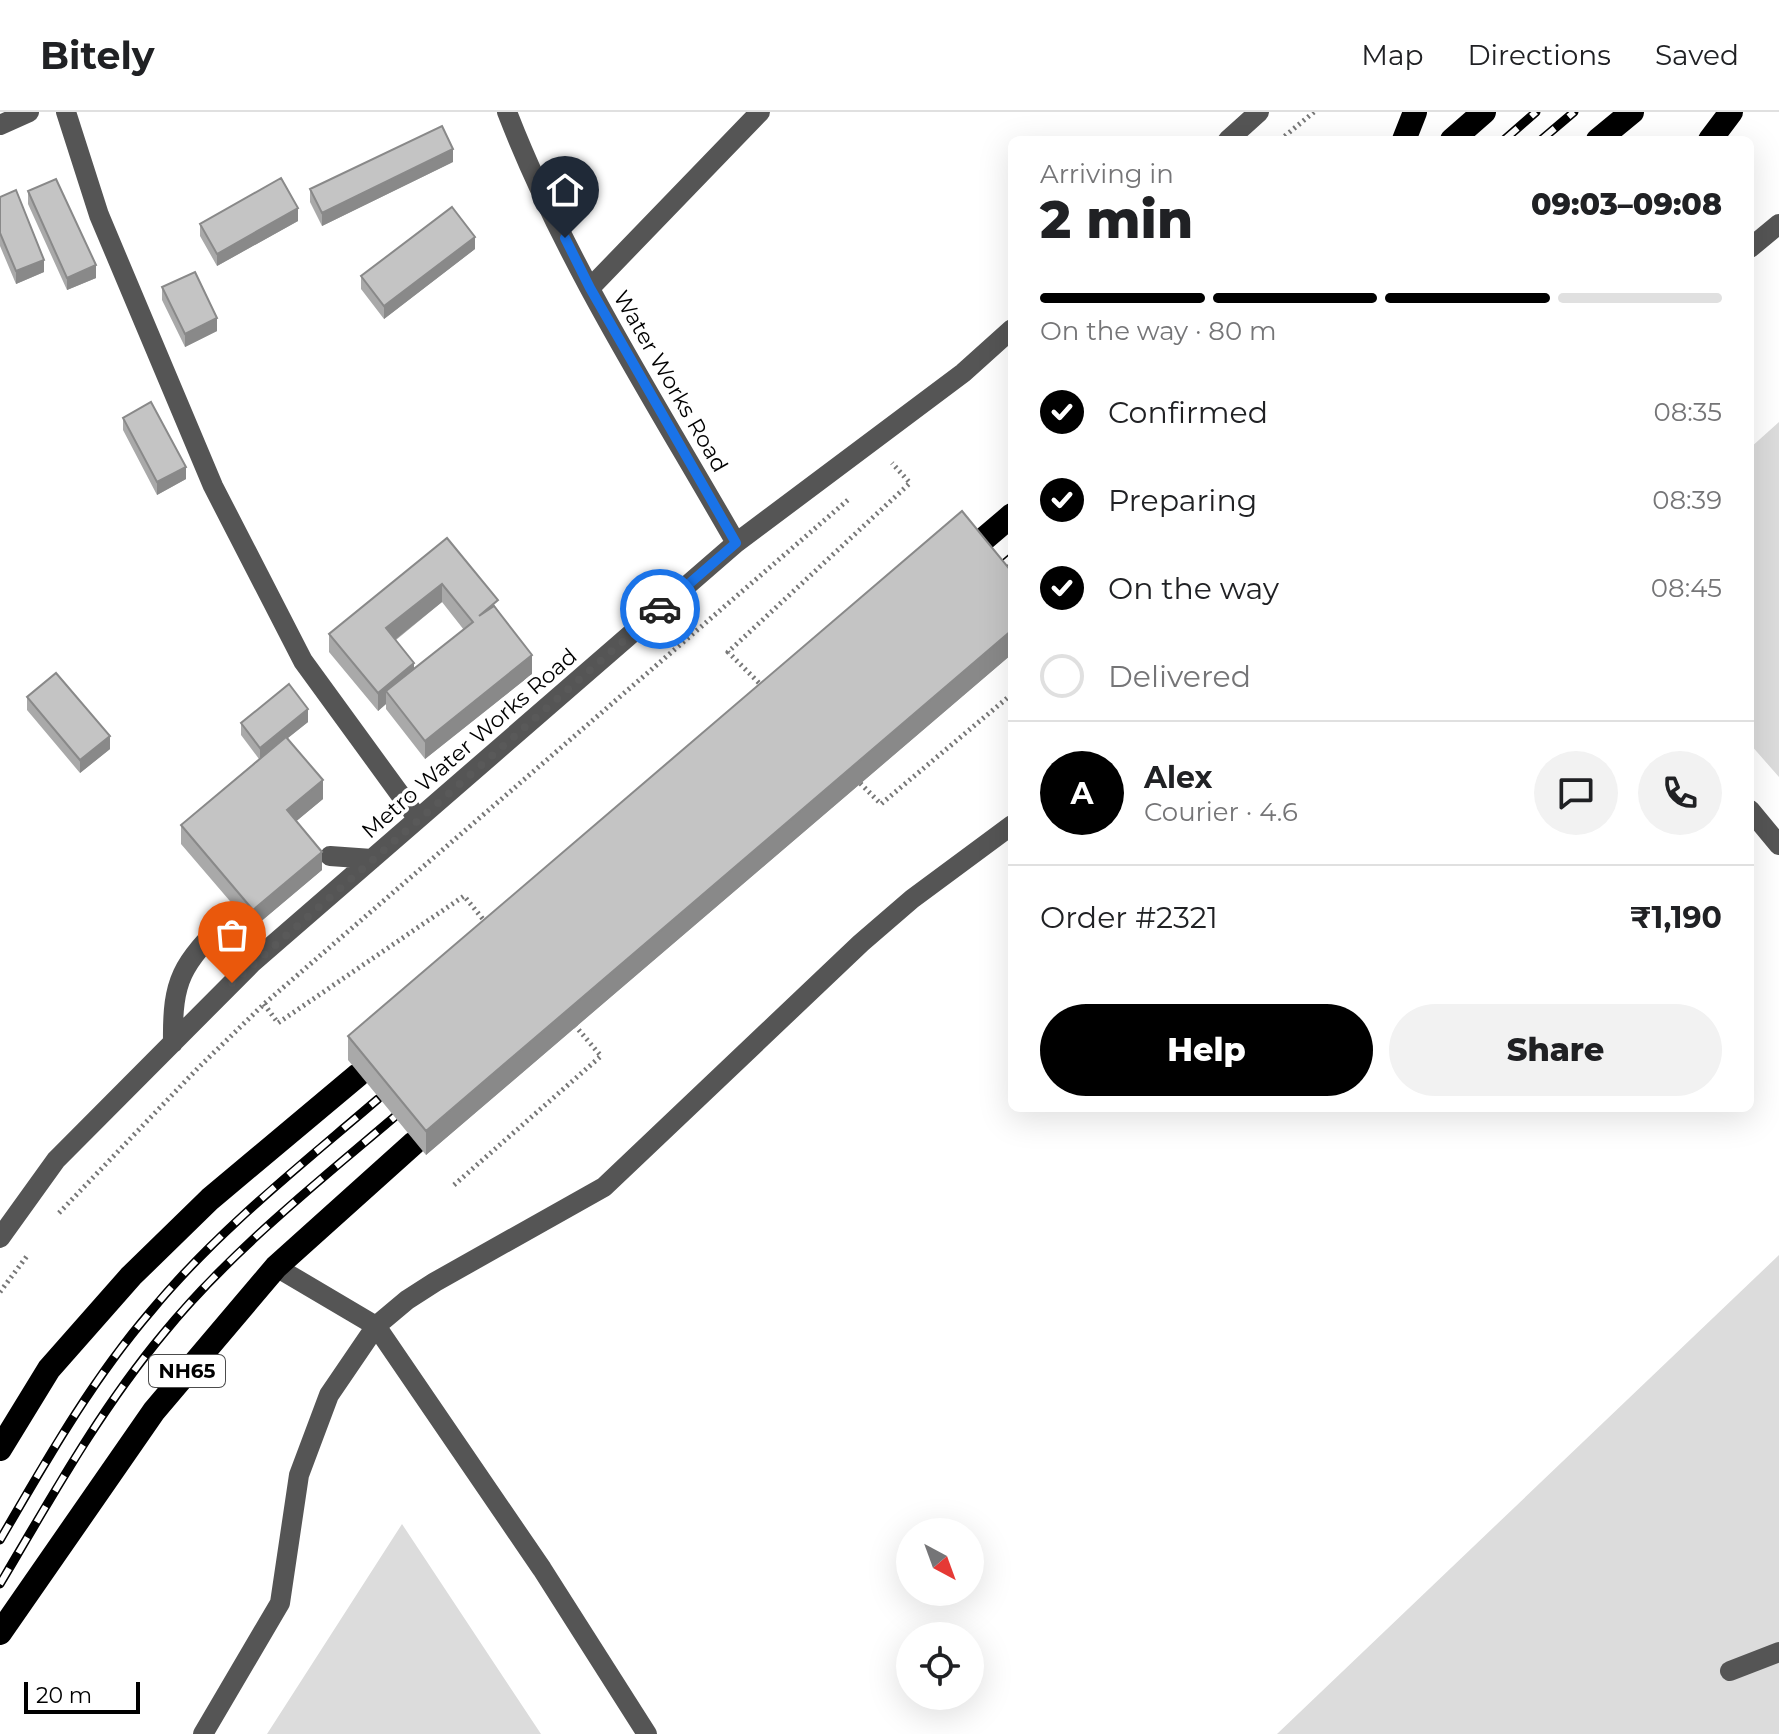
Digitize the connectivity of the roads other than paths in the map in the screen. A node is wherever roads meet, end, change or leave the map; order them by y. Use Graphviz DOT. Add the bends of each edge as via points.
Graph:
graph roads {
  1 [pos="29,112"];
  2 [pos="66,112"];
  3 [pos="507,112"];
  4 [pos="760,112"];
  5 [pos="1259,112"];
  6 [pos="1415,112"];
  7 [pos="1484,112"];
  8 [pos="1632,112"];
  9 [pos="1731,112"];
  10 [pos="0,125"];
  11 [pos="1232,136"];
  12 [pos="1406,136"];
  13 [pos="1457,136"];
  14 [pos="1603,136"];
  15 [pos="1713,136"];
  16 [pos="1779,224"];
  17 [pos="1754,245"];
  18 [pos="590,288"];
  19 [pos="1008,333"];
  20 [pos="1008,518"];
  21 [pos="736,543"];
  22 [pos="978,544"];
  23 [pos="1754,815"];
  24 [pos="418,819"];
  25 [pos="1008,828"];
  26 [pos="1779,845"];
  27 [pos="330,856"];
  28 [pos="372,859"];
  29 [pos="227,919"];
  30 [pos="173,1043"];
  31 [pos="358,1075"];
  32 [pos="414,1143"];
  33 [pos="0,1238"];
  34 [pos="276,1267"];
  35 [pos="376,1326"];
  36 [pos="0,1449"];
  37 [pos="0,1633"];
  38 [pos="1779,1652"];
  39 [pos="1730,1671"];
  40 [pos="203,1734"];
  41 [pos="647,1734"];
  1 -- 10 [label="street"];
  2 -- 24 [label="street" via="99,215 213,486 303,661"];
  3 -- 18 [label="street, Water Works Road" via="527,164"];
  4 -- 18 [label="street"];
  5 -- 11 [label="street"];
  6 -- 12 [label="highway"];
  7 -- 13 [label="highway"];
  8 -- 14 [label="highway"];
  9 -- 15 [label="highway"];
  16 -- 17 [label="street"];
  18 -- 21 [label="street, Water Works Road"];
  19 -- 21 [label="street, Metro Water Works Road" via="963,373"];
  20 -- 22 [label="highway"];
  21 -- 24 [label="street, Metro Water Works Road"];
  23 -- 26 [label="street"];
  24 -- 28 [label="street, Metro Water Works Road"];
  25 -- 35 [label="street" via="861,943 604,1187 435,1282"];
  27 -- 28 [label="street"];
  28 -- 30 [label="street, Metro Water Works Road" via="252,963"];
  29 -- 30 [label="street" via="178,978"];
  30 -- 33 [label="street, Metro Water Works Road" via="56,1160"];
  31 -- 36 [label="highway" via="210,1199 131,1276 49,1369"];
  32 -- 34 [label="highway, NH65"];
  34 -- 35 [label="street"];
  34 -- 37 [label="highway, NH65" via="154,1411"];
  35 -- 40 [label="street" via="329,1395 299,1475 280,1603"];
  35 -- 41 [label="street"];
  38 -- 39 [label="street"];
}
